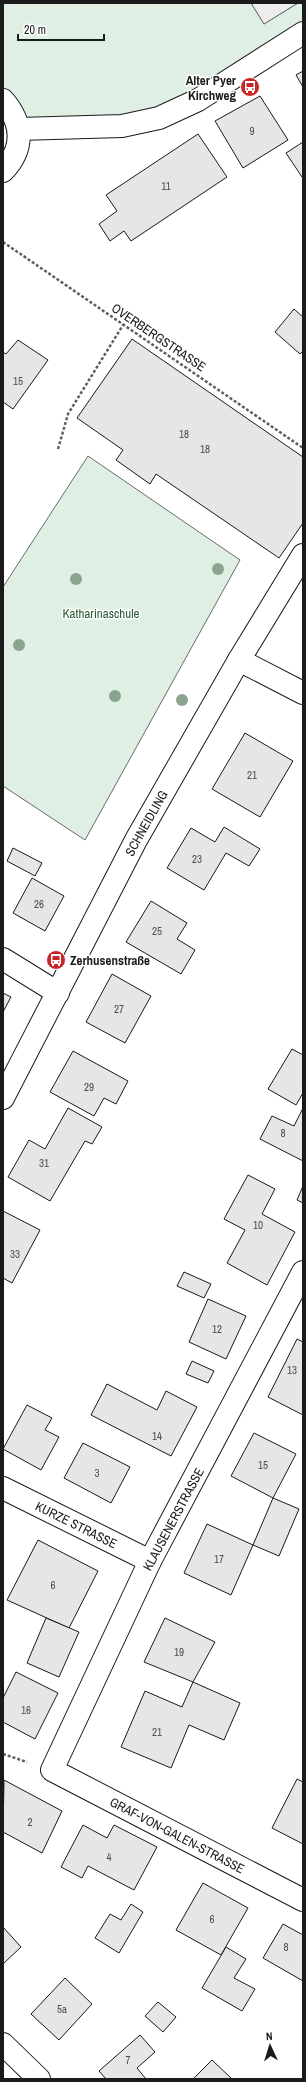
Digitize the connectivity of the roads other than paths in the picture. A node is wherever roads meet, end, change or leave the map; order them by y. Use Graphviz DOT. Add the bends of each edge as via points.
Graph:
graph roads {
  1 [pos="303,34"];
  2 [pos="3,100"];
  3 [pos="19,129"];
  4 [pos="3,171"];
  5 [pos="303,555"];
  6 [pos="239,660"];
  7 [pos="303,693"];
  8 [pos="3,959"];
  9 [pos="58,993"];
  10 [pos="3,1098"];
  11 [pos="303,1272"];
  12 [pos="3,1488"];
  13 [pos="150,1561"];
  14 [pos="52,1770"];
  15 [pos="303,1900"];
  16 [pos="3,2044"];
  17 [pos="39,2079"];
  1 -- 3 [label="street" via="198,100 159,118 122,126"];
  2 -- 3 [label="street" via="12,110"];
  3 -- 4 [label="street" via="18,146 11,162"];
  5 -- 6 [label="street, SCHNEIDLING"];
  6 -- 7 [label="street"];
  6 -- 9 [label="street, SCHNEIDLING" via="136,840"];
  8 -- 9 [label="street"];
  9 -- 10 [label="street, SCHNEIDLING"];
  11 -- 13 [label="street, KLAUSENERSTRASSE"];
  12 -- 13 [label="street, KURZE STRASSE"];
  13 -- 14 [label="street, KLAUSENERSTRASSE"];
  14 -- 15 [label="street, GRAF-VON-GALEN-STRASSE"];
  16 -- 17 [label="street"];
}
